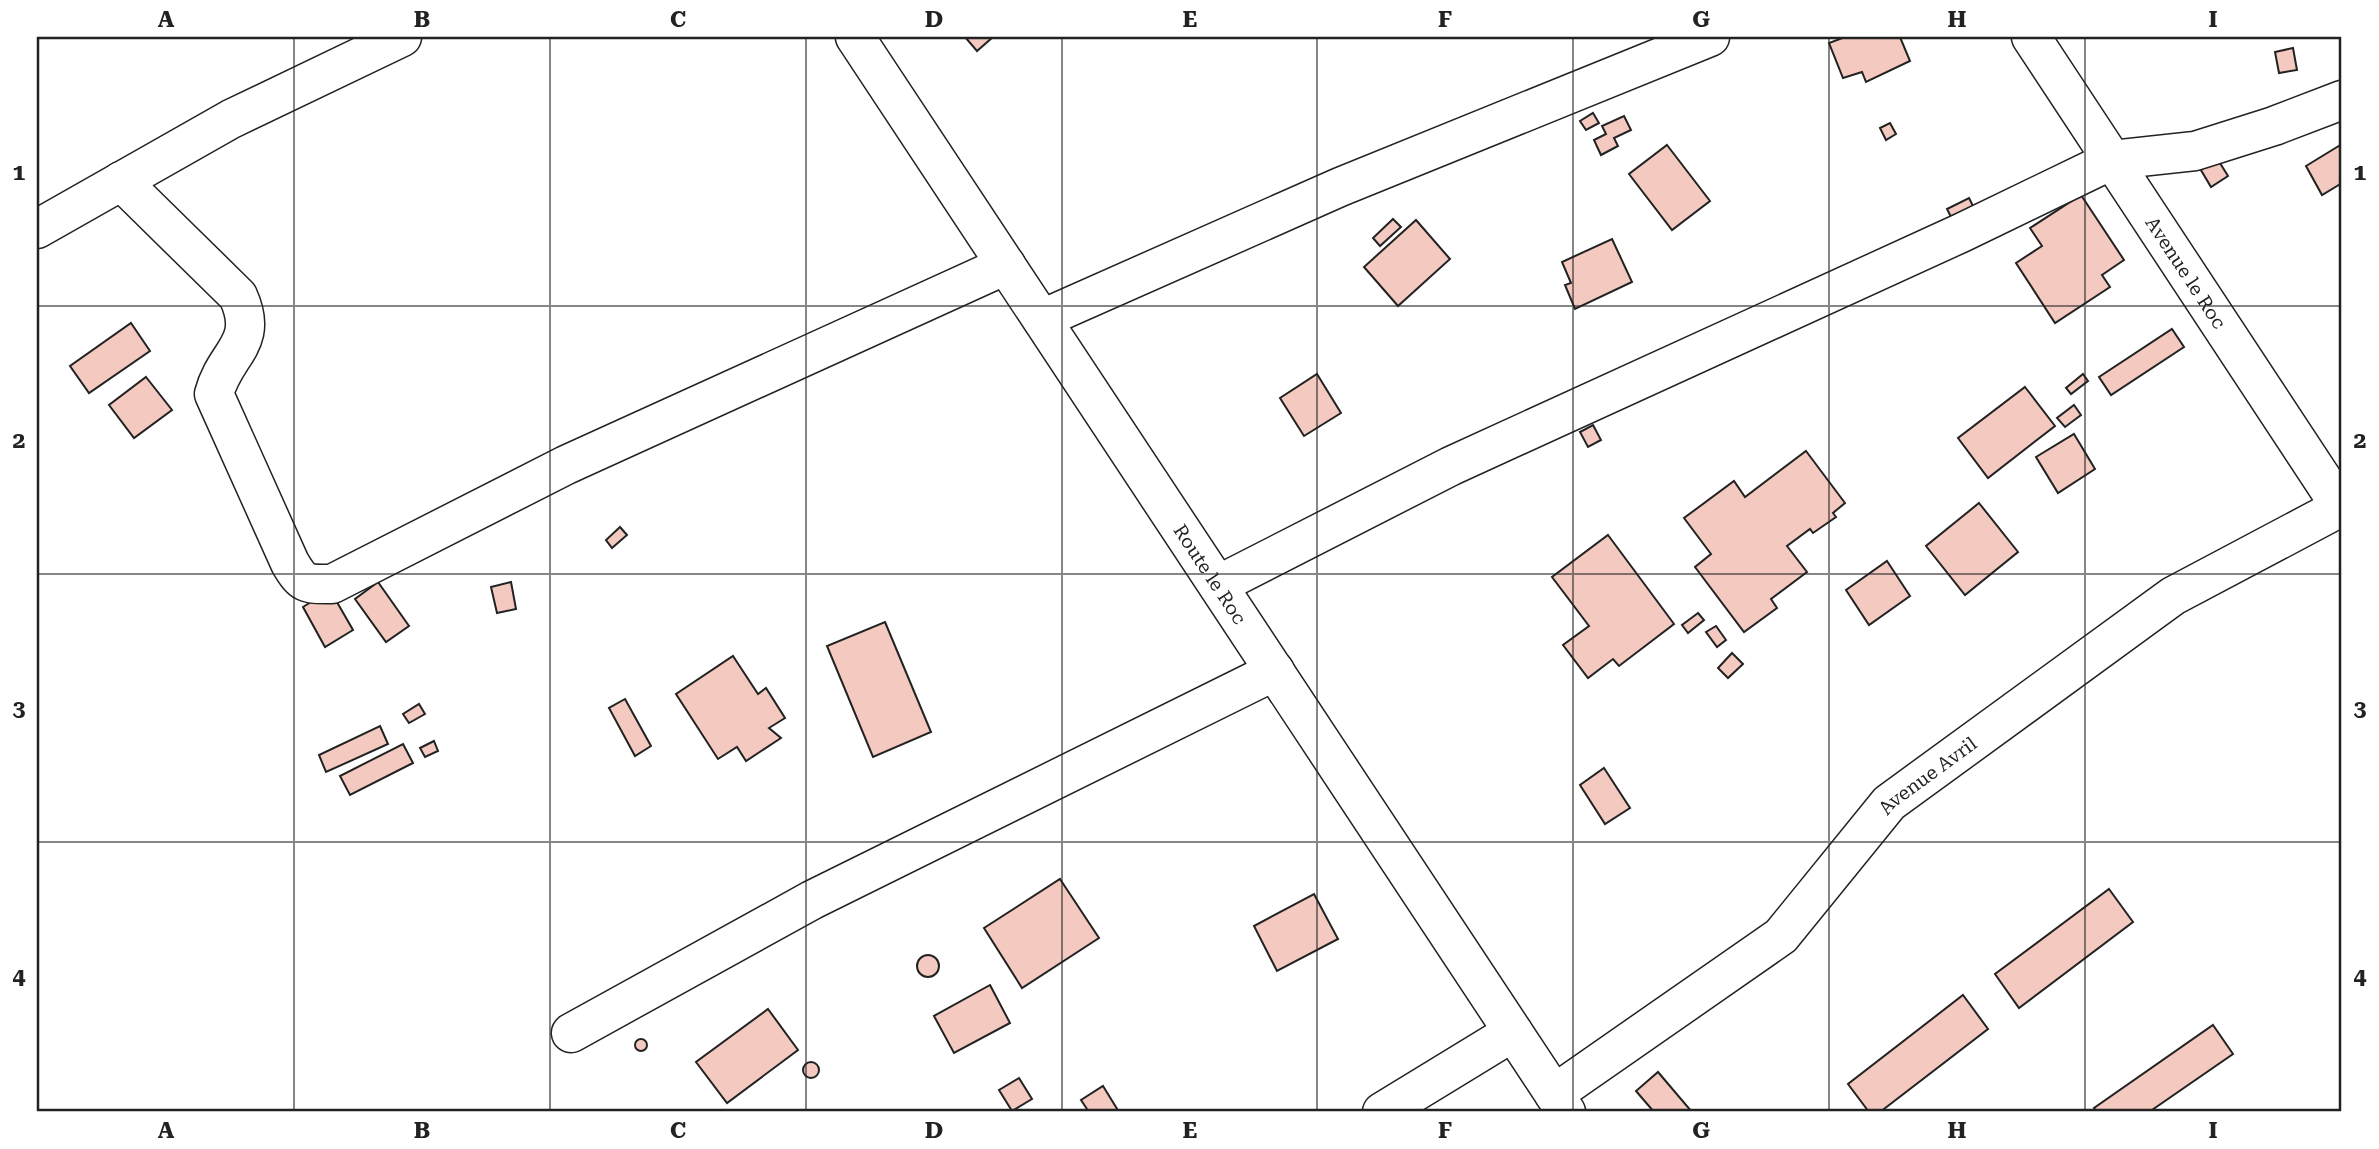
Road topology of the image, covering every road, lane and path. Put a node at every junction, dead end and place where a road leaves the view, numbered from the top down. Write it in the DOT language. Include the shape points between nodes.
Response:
graph roads {
  1 [pos="402,37"];
  2 [pos="855,37"];
  3 [pos="1710,37"];
  4 [pos="2031,37"];
  5 [pos="2342,100"];
  6 [pos="2112,160"];
  7 [pos="121,181"];
  8 [pos="44,214"];
  9 [pos="1006,265"];
  10 [pos="1042,319"];
  11 [pos="2342,508"];
  12 [pos="1218,585"];
  13 [pos="1275,671"];
  14 [pos="1513,1032"];
  15 [pos="571,1033"];
  16 [pos="1560,1103"];
  17 [pos="1381,1112"];
  1 -- 7 [label="street" via="231,120"];
  2 -- 9 [label="street, Route le Roc"];
  3 -- 10 [label="street" via="1340,187"];
  4 -- 6 [label="street, Avenue le Roc"];
  5 -- 6 [label="street" via="2194,151"];
  6 -- 11 [label="street, Avenue le Roc"];
  6 -- 12 [label="street" via="1451,466"];
  7 -- 8 [label="street"];
  7 -- 9 [label="street" via="238,296 247,315 245,333 219,374 214,394 290,563 300,580 311,584 331,584 566,465"];
  9 -- 10 [label="street, Route le Roc"];
  10 -- 12 [label="street, Route le Roc"];
  11 -- 16 [label="street, Avenue Avril" via="2173,596 1889,803 1781,936"];
  12 -- 13 [label="street, Route le Roc"];
  13 -- 14 [label="street, Route le Roc"];
  13 -- 15 [label="street" via="812,900"];
  14 -- 16 [label="street, Route le Roc"];
  14 -- 17 [label="street"];
}
